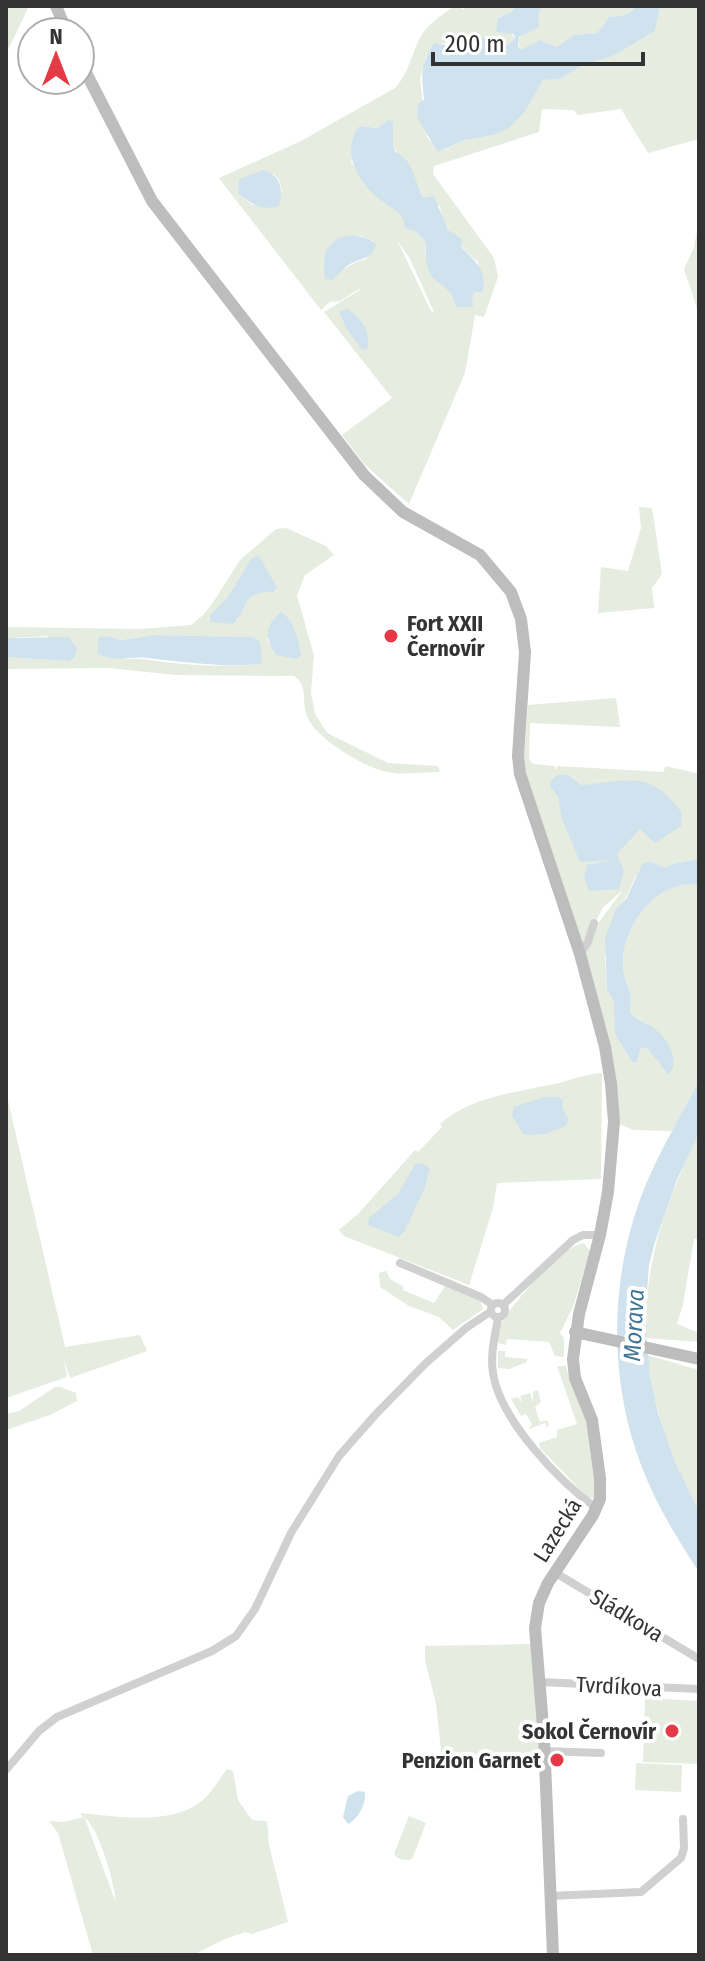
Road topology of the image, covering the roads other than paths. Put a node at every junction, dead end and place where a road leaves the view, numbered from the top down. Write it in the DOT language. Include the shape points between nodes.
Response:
graph roads {
  1 [pos="96,92"];
  2 [pos="594,923"];
  3 [pos="580,954"];
  4 [pos="600,1235"];
  5 [pos="400,1263"];
  6 [pos="496,1310"];
  7 [pos="575,1332"];
  8 [pos="699,1359"];
  9 [pos="596,1508"];
  10 [pos="554,1572"];
  11 [pos="699,1659"];
  12 [pos="539,1682"];
  13 [pos="699,1689"];
  14 [pos="544,1751"];
  15 [pos="601,1753"];
  16 [pos="6,1770"];
  17 [pos="683,1819"];
  18 [pos="550,1896"];
  19 [pos="553,1955"];
  1 -- 3 [label="main road, Lazecká" via="152,201 364,475 403,512 480,555 511,592 525,652 520,774"];
  2 -- 3 [label="street"];
  3 -- 4 [label="main road, Lazecká" via="611,1084 612,1192"];
  4 -- 6 [label="street" via="573,1240"];
  4 -- 7 [label="main road, Lazecká"];
  5 -- 6 [label="street" via="471,1292"];
  6 -- 9 [label="street" via="494,1381 505,1405 529,1440"];
  6 -- 16 [label="street" via="426,1363 339,1456 236,1636 61,1715 37,1733"];
  7 -- 8 [label="main road"];
  7 -- 9 [label="main road, Lazecká" via="573,1370 590,1411 600,1478"];
  9 -- 10 [label="main road, Lazecká"];
  10 -- 11 [label="street, Sládkova"];
  10 -- 12 [label="main road, Lazecká" via="537,1614"];
  12 -- 13 [label="street, Tvrdíkova"];
  12 -- 14 [label="main road, Lazecká"];
  14 -- 15 [label="street"];
  14 -- 18 [label="main road, Lazecká"];
  17 -- 18 [label="street" via="683,1855 641,1892"];
  18 -- 19 [label="main road, Lazecká"];
}
